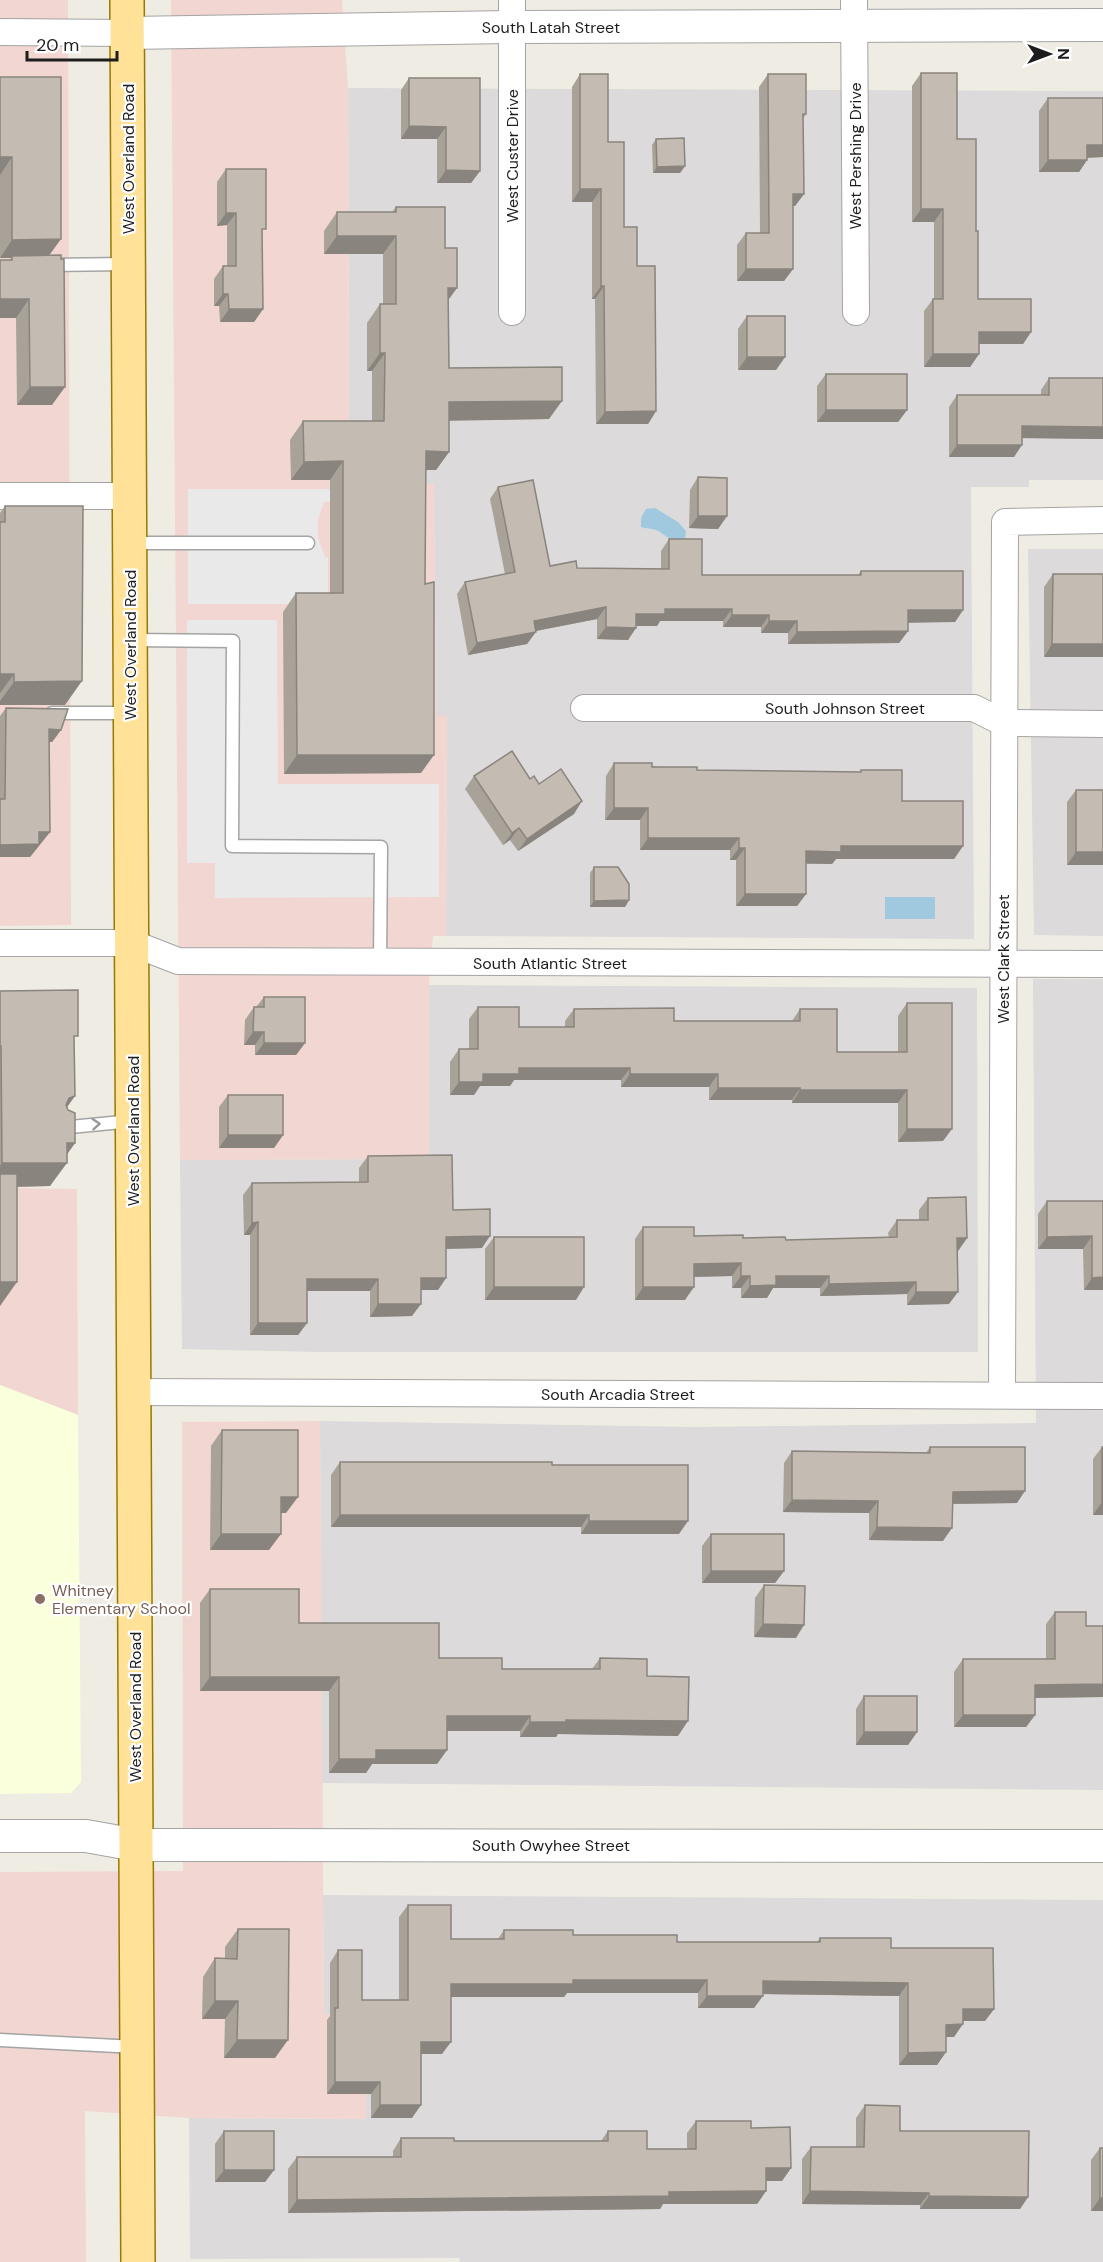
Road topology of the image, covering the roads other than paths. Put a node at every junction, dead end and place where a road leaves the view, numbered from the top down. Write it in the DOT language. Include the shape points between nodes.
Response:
graph roads {
  1 [pos="127,0"];
  2 [pos="513,13"];
  3 [pos="854,13"];
  4 [pos="1103,25"];
  5 [pos="0,32"];
  6 [pos="128,33"];
  7 [pos="128,264"];
  8 [pos="33,266"];
  9 [pos="512,312"];
  10 [pos="856,312"];
  11 [pos="0,496"];
  12 [pos="130,496"];
  13 [pos="1103,520"];
  14 [pos="130,543"];
  15 [pos="308,543"];
  16 [pos="130,640"];
  17 [pos="584,708"];
  18 [pos="34,713"];
  19 [pos="131,713"];
  20 [pos="1004,723"];
  21 [pos="1103,724"];
  22 [pos="0,943"];
  23 [pos="132,943"];
  24 [pos="380,962"];
  25 [pos="1003,964"];
  26 [pos="1103,964"];
  27 [pos="133,1121"];
  28 [pos="58,1128"];
  29 [pos="134,1392"];
  30 [pos="1002,1395"];
  31 [pos="1103,1396"];
  32 [pos="0,1836"];
  33 [pos="136,1845"];
  34 [pos="1103,1846"];
  35 [pos="0,2040"];
  36 [pos="137,2047"];
  37 [pos="138,2262"];
  1 -- 6 [label="main road, West Overland Road"];
  2 -- 3 [label="street, South Latah Street"];
  2 -- 6 [label="street, South Latah Street"];
  2 -- 9 [label="street, West Custer Drive"];
  3 -- 4 [label="street, South Latah Street"];
  3 -- 10 [label="street, West Pershing Drive"];
  5 -- 6 [label="street, South Latah Street"];
  6 -- 7 [label="main road, West Overland Road"];
  7 -- 8 [label="lane"];
  7 -- 12 [label="main road, West Overland Road"];
  11 -- 12 [label="street"];
  12 -- 14 [label="main road, West Overland Road"];
  13 -- 20 [label="street, West Clark Street" via="1005,522"];
  14 -- 15 [label="lane"];
  14 -- 16 [label="main road, West Overland Road"];
  16 -- 19 [label="main road, West Overland Road"];
  16 -- 24 [label="lane" via="233,641 232,846 381,847"];
  17 -- 20 [label="street, South Johnson Street" via="974,708"];
  18 -- 19 [label="lane"];
  19 -- 23 [label="main road, West Overland Road"];
  20 -- 21 [label="street, South Johnson Street"];
  20 -- 25 [label="street, West Clark Street"];
  22 -- 23 [label="street, South Atlantic Street"];
  23 -- 24 [label="street, South Atlantic Street" via="178,961"];
  23 -- 27 [label="main road, West Overland Road"];
  24 -- 25 [label="street, South Atlantic Street"];
  25 -- 26 [label="street, South Atlantic Street"];
  25 -- 30 [label="street, West Clark Street"];
  28 -- 27 [label="lane, one-way"];
  27 -- 29 [label="main road, West Overland Road"];
  29 -- 30 [label="street, South Arcadia Street"];
  29 -- 33 [label="main road, West Overland Road"];
  30 -- 31 [label="street, South Arcadia Street"];
  32 -- 33 [label="street, South Owyhee Street" via="86,1836"];
  33 -- 34 [label="street, South Owyhee Street"];
  33 -- 36 [label="main road, West Overland Road"];
  35 -- 36 [label="lane"];
  36 -- 37 [label="main road, West Overland Road"];
}
